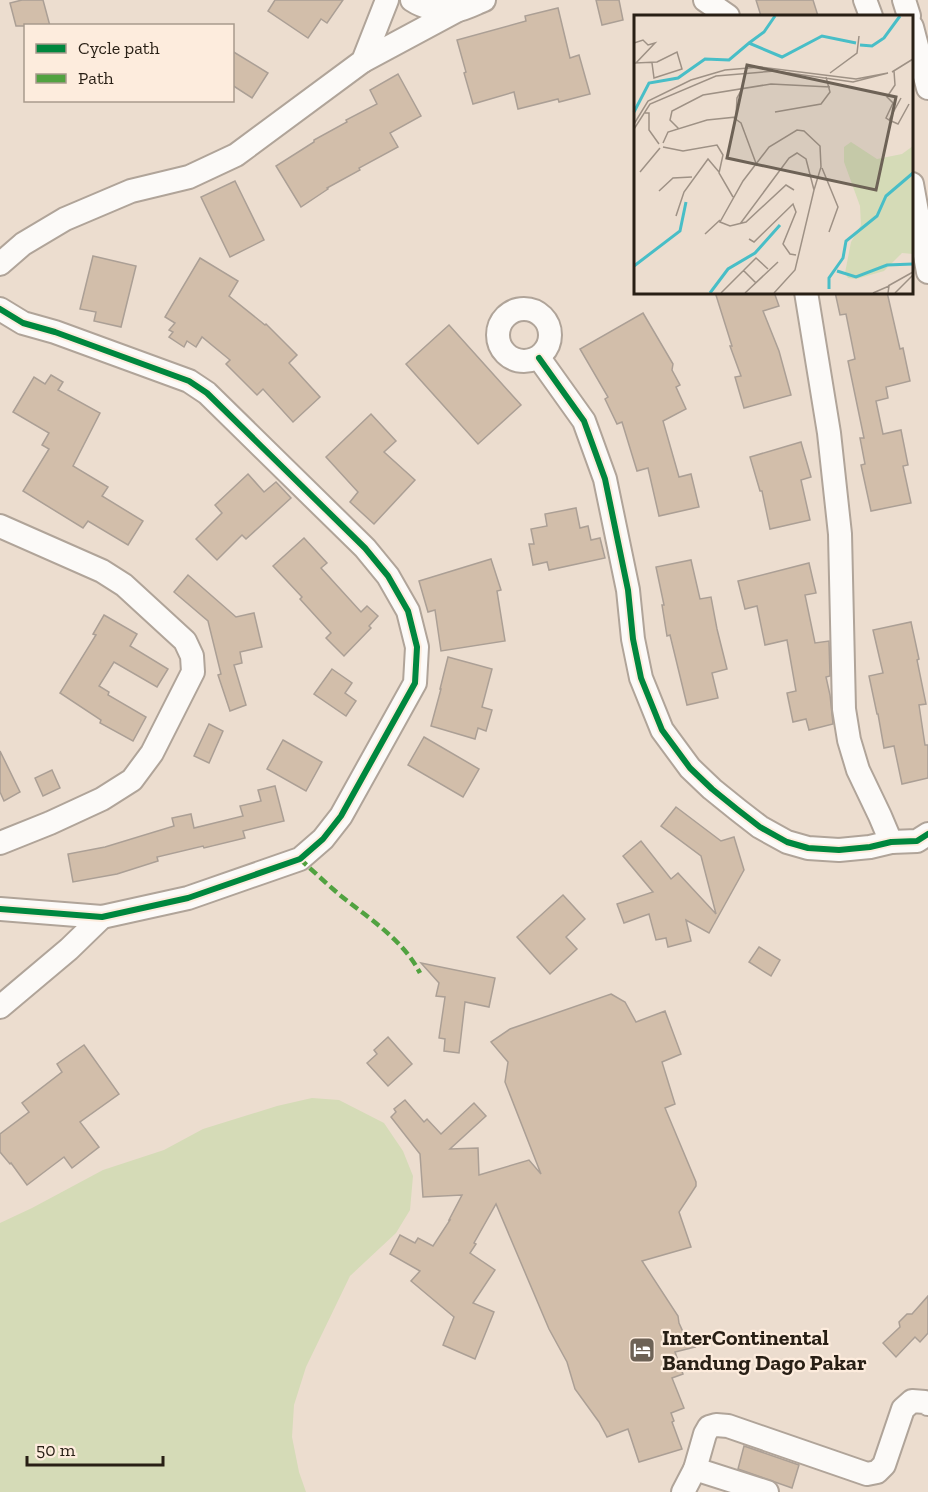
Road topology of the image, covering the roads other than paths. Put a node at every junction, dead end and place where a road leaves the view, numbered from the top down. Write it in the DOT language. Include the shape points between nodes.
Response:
graph roads {
  1 [pos="387,0"];
  2 [pos="412,0"];
  3 [pos="484,0"];
  4 [pos="705,0"];
  5 [pos="722,0"];
  6 [pos="865,0"];
  7 [pos="904,0"];
  8 [pos="458,10"];
  9 [pos="727,15"];
  10 [pos="728,15"];
  11 [pos="871,15"];
  12 [pos="909,15"];
  13 [pos="913,31"];
  14 [pos="363,61"];
  15 [pos="928,88"];
  16 [pos="913,190"];
  17 [pos="0,264"];
  18 [pos="928,272"];
  19 [pos="806,294"];
  20 [pos="0,309"];
  21 [pos="539,358"];
  22 [pos="0,526"];
  23 [pos="924,841"];
  24 [pos="891,842"];
  25 [pos="0,843"];
  26 [pos="0,909"];
  27 [pos="102,917"];
  28 [pos="0,1008"];
  29 [pos="928,1404"];
  30 [pos="694,1469"];
  31 [pos="683,1492"];
  32 [pos="767,1492"];
  1 -- 14 [label="street"];
  2 -- 8 [label="street" via="433,9"];
  3 -- 8 [label="street"];
  4 -- 9 [label="street"];
  5 -- 10 [label="street"];
  6 -- 11 [label="street"];
  7 -- 12 [label="street"];
  8 -- 14 [label="street"];
  13 -- 15 [label="street"];
  14 -- 17 [label="street" via="236,155 189,177 131,191 65,219 23,244"];
  16 -- 18 [label="street"];
  19 -- 24 [label="street" via="829,433 840,534 844,709 858,770"];
  20 -- 27 [label="street" via="23,323 189,381 207,393 388,576 408,611 417,647 415,683 341,816 300,859 188,898"];
  21 -- 24 [label="street" via="584,421 605,479 641,678 662,730 690,768 712,789 760,827 787,842 839,850"];
  22 -- 25 [label="street" via="102,571 124,585 185,640 193,672 152,753 132,780 102,799"];
  23 -- 24 [label="street"];
  26 -- 27 [label="street"];
  27 -- 28 [label="street"];
  29 -- 30 [label="street" via="912,1401 903,1409 884,1465 877,1472 867,1474 716,1425 705,1434"];
  30 -- 31 [label="street"];
  30 -- 32 [label="street"];
}
